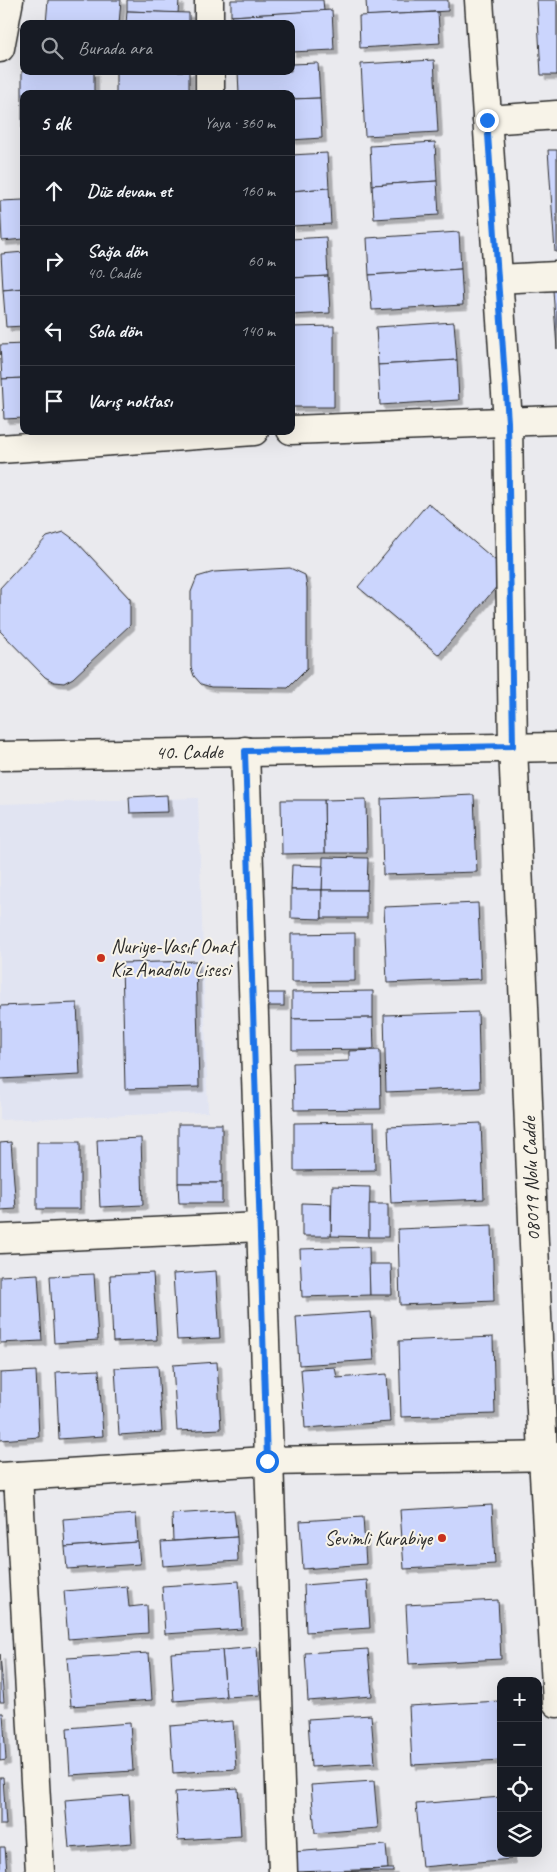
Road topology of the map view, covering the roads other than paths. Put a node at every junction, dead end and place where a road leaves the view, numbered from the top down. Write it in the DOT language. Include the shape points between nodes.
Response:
graph roads {
  1 [pos="9,0"];
  2 [pos="209,0"];
  3 [pos="479,0"];
  4 [pos="209,20"];
  5 [pos="0,48"];
  6 [pos="210,75"];
  7 [pos="210,90"];
  8 [pos="557,115"];
  9 [pos="487,120"];
  10 [pos="557,276"];
  11 [pos="498,279"];
  12 [pos="557,420"];
  13 [pos="508,422"];
  14 [pos="295,430"];
  15 [pos="176,435"];
  16 [pos="0,449"];
  17 [pos="513,746"];
  18 [pos="557,747"];
  19 [pos="245,751"];
  20 [pos="0,756"];
  21 [pos="260,1227"];
  22 [pos="0,1239"];
  23 [pos="550,1456"];
  24 [pos="267,1461"];
  25 [pos="9,1476"];
  26 [pos="557,1703"];
  27 [pos="40,1872"];
  28 [pos="283,1872"];
  1 -- 5 [label="street"];
  2 -- 4 [label="street"];
  3 -- 9 [label="street, 08019 Nolu Cadde"];
  6 -- 7 [label="street"];
  8 -- 9 [label="street"];
  9 -- 11 [label="street, 08019 Nolu Cadde"];
  10 -- 11 [label="street"];
  11 -- 13 [label="street, 08019 Nolu Cadde"];
  12 -- 13 [label="street"];
  13 -- 14 [label="street"];
  13 -- 17 [label="street, 08019 Nolu Cadde"];
  15 -- 16 [label="street"];
  17 -- 18 [label="street, 40. Cadde"];
  17 -- 19 [label="street, 40. Cadde"];
  17 -- 23 [label="street, 08019 Nolu Cadde"];
  19 -- 20 [label="street, 40. Cadde"];
  19 -- 21 [label="street"];
  21 -- 22 [label="street"];
  21 -- 24 [label="street"];
  23 -- 24 [label="street"];
  23 -- 26 [label="street, 08019 Nolu Cadde"];
  24 -- 25 [label="street"];
  24 -- 28 [label="street"];
  25 -- 27 [label="street"];
}
